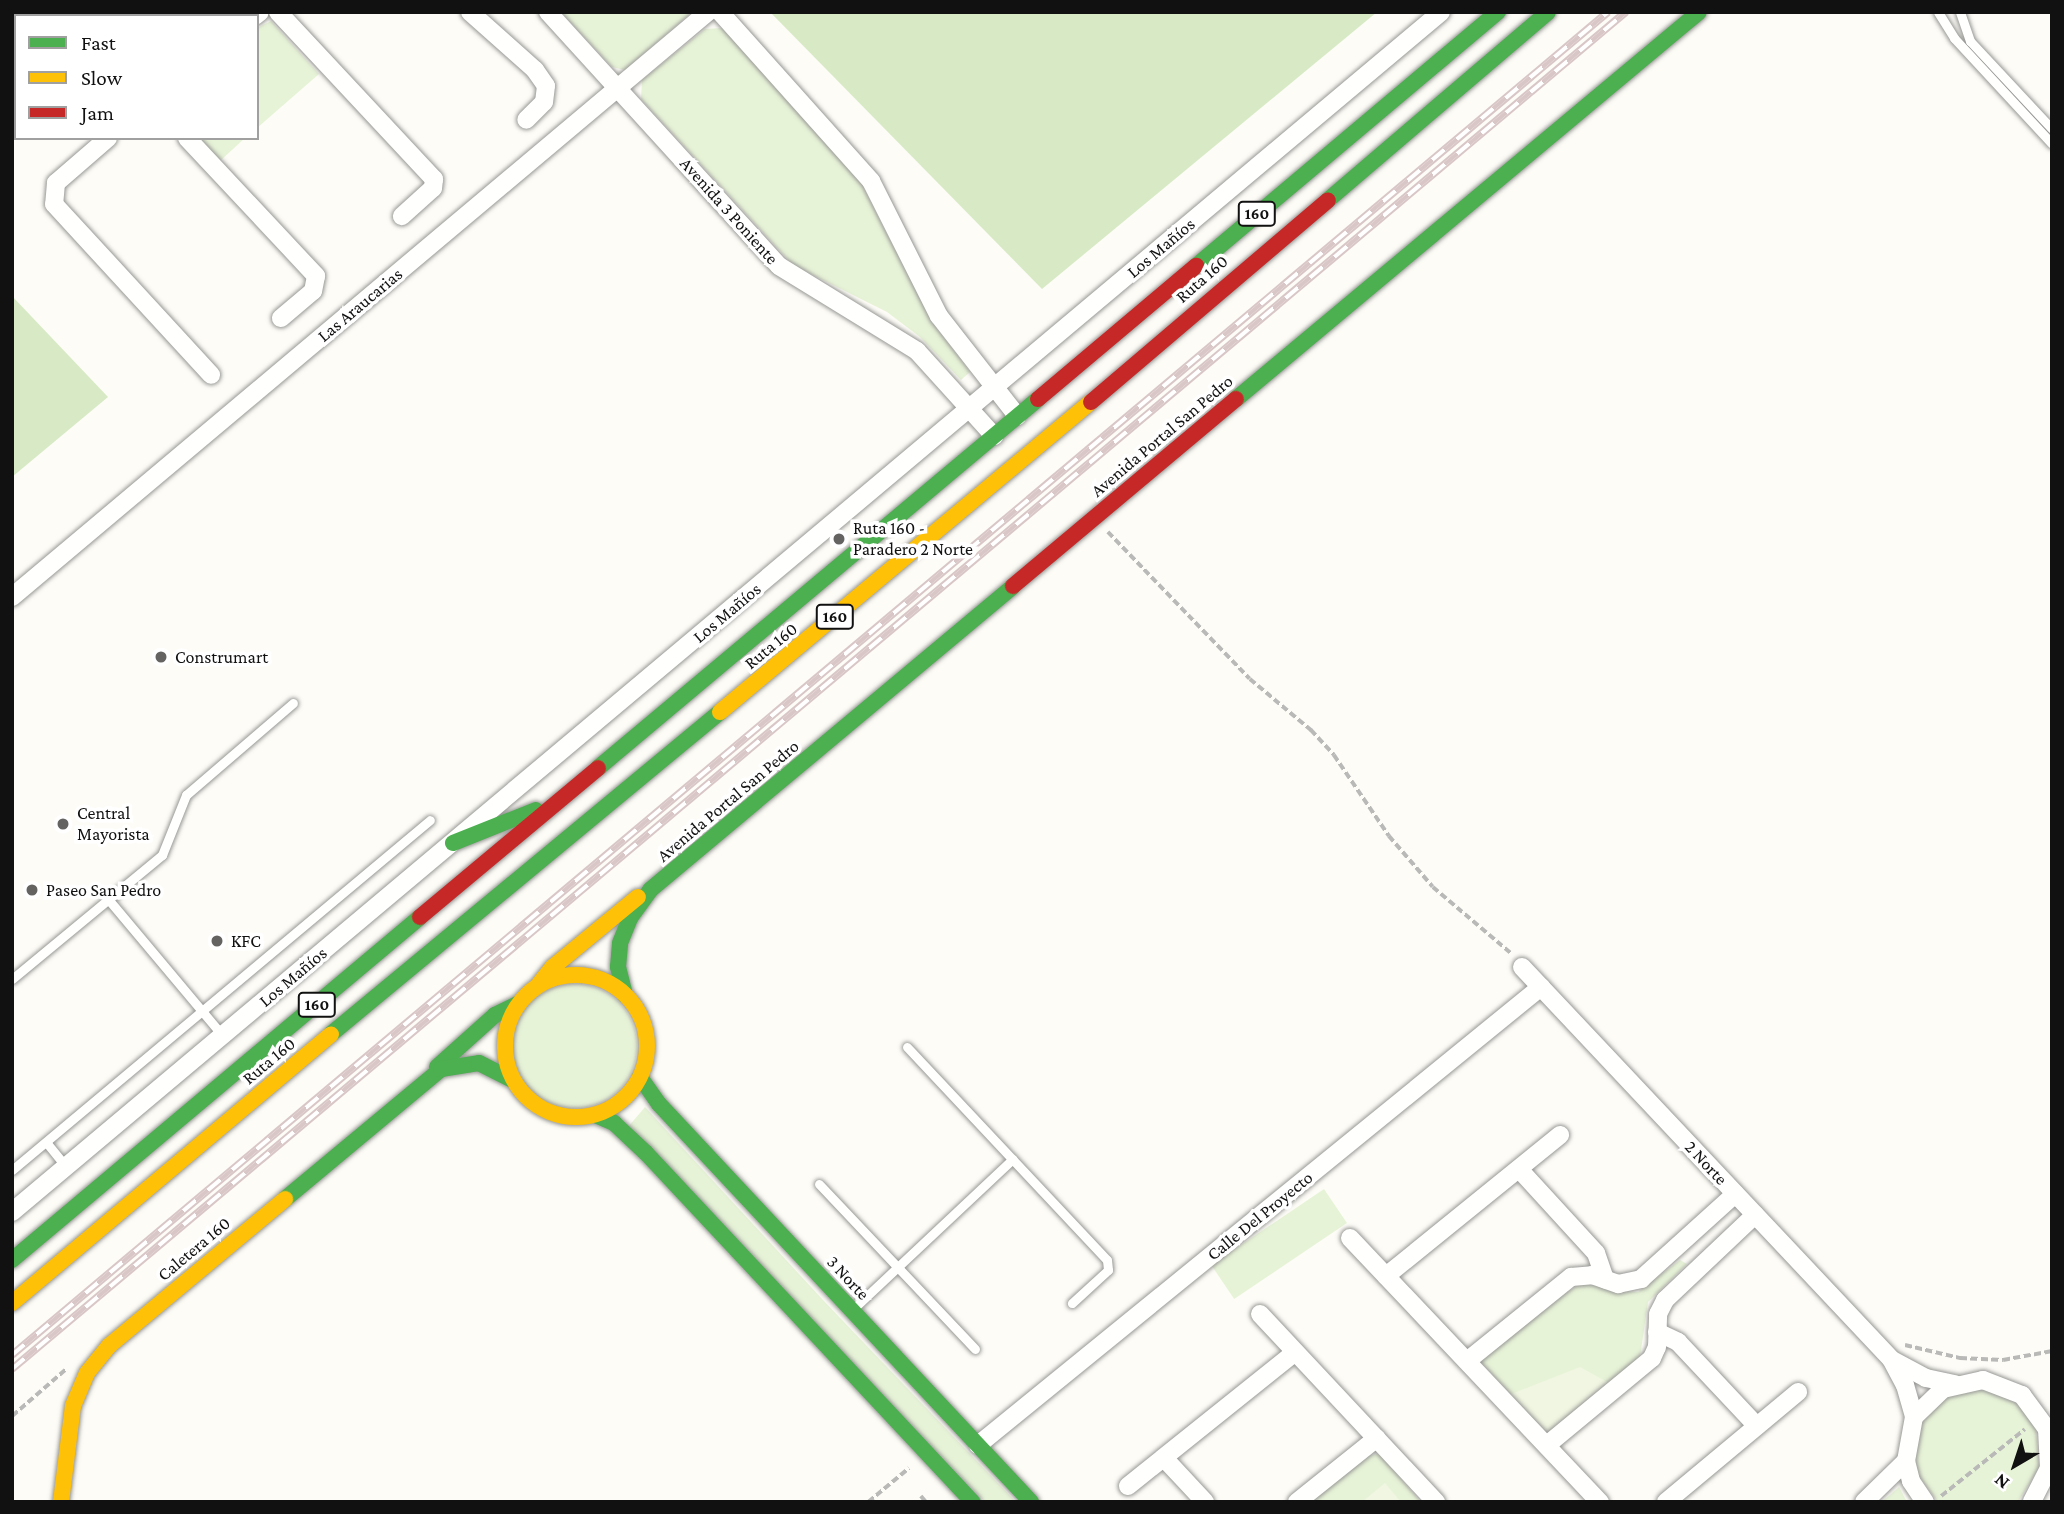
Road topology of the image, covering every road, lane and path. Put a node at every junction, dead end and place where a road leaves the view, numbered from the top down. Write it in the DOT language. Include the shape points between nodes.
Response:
graph roads {
  1 [pos="278,12"];
  2 [pos="470,12"];
  3 [pos="548,12"];
  4 [pos="708,12"];
  5 [pos="720,12"];
  6 [pos="1441,12"];
  7 [pos="1498,12"];
  8 [pos="1548,12"];
  9 [pos="1699,12"];
  10 [pos="1938,12"];
  11 [pos="1960,12"];
  12 [pos="619,87"];
  13 [pos="526,120"];
  14 [pos="2052,129"];
  15 [pos="106,140"];
  16 [pos="189,140"];
  17 [pos="2052,144"];
  18 [pos="402,215"];
  19 [pos="281,318"];
  20 [pos="211,375"];
  21 [pos="996,387"];
  22 [pos="970,408"];
  23 [pos="1017,416"];
  24 [pos="994,436"];
  25 [pos="1030,454"];
  26 [pos="1095,518"];
  27 [pos="12,597"];
  28 [pos="293,703"];
  29 [pos="560,801"];
  30 [pos="430,820"];
  31 [pos="453,843"];
  32 [pos="650,890"];
  33 [pos="108,899"];
  34 [pos="1506,946"];
  35 [pos="1522,967"];
  36 [pos="12,979"];
  37 [pos="537,986"];
  38 [pos="1541,987"];
  39 [pos="625,995"];
  40 [pos="518,1004"];
  41 [pos="201,1010"];
  42 [pos="223,1036"];
  43 [pos="907,1046"];
  44 [pos="432,1075"];
  45 [pos="640,1077"];
  46 [pos="513,1080"];
  47 [pos="595,1115"];
  48 [pos="1560,1135"];
  49 [pos="46,1142"];
  50 [pos="1013,1159"];
  51 [pos="66,1167"];
  52 [pos="1519,1169"];
  53 [pos="12,1170"];
  54 [pos="819,1184"];
  55 [pos="1735,1194"];
  56 [pos="12,1212"];
  57 [pos="1755,1215"];
  58 [pos="1350,1238"];
  59 [pos="12,1260"];
  60 [pos="899,1265"];
  61 [pos="1386,1276"];
  62 [pos="1605,1279"];
  63 [pos="12,1303"];
  64 [pos="1072,1303"];
  65 [pos="852,1310"];
  66 [pos="1260,1314"];
  67 [pos="1657,1332"];
  68 [pos="1869,1336"];
  69 [pos="975,1349"];
  70 [pos="2052,1351"];
  71 [pos="1296,1352"];
  72 [pos="1891,1359"];
  73 [pos="1467,1361"];
  74 [pos="1955,1384"];
  75 [pos="1798,1392"];
  76 [pos="1914,1417"];
  77 [pos="2046,1418"];
  78 [pos="1757,1426"];
  79 [pos="1377,1438"];
  80 [pos="978,1445"];
  81 [pos="1546,1446"];
  82 [pos="2051,1454"];
  83 [pos="1164,1458"];
  84 [pos="1906,1461"];
  85 [pos="909,1468"];
  86 [pos="1128,1486"];
  87 [pos="921,1496"];
  88 [pos="61,1502"];
  89 [pos="868,1502"];
  90 [pos="926,1502"];
  91 [pos="973,1502"];
  92 [pos="1031,1502"];
  93 [pos="1205,1502"];
  94 [pos="1297,1502"];
  95 [pos="1436,1502"];
  96 [pos="1600,1502"];
  97 [pos="1666,1502"];
  98 [pos="1864,1502"];
  99 [pos="1925,1502"];
  100 [pos="1935,1502"];
  101 [pos="2032,1502"];
  1 -- 18 [label="street" via="434,179 433,188"];
  2 -- 13 [label="street" via="535,70 545,86 544,102"];
  3 -- 12 [label="street, Avenida 3 Poniente"];
  4 -- 12 [label="street, Las Araucarias"];
  5 -- 21 [label="street" via="871,181 939,316"];
  6 -- 21 [label="street, Los Mañíos"];
  7 -- 23 [label="main road, Ruta 160 / 160"];
  8 -- 25 [label="main road, Ruta 160 / 160"];
  9 -- 26 [label="main road, Avenida Portal San Pedro"];
  10 -- 17 [label="lane" via="1954,38"];
  11 -- 14 [label="lane" via="1970,41"];
  12 -- 22 [label="street, Avenida 3 Poniente" via="779,266 816,292 899,337 934,366"];
  12 -- 27 [label="street, Las Araucarias"];
  15 -- 20 [label="street" via="56,183 54,204"];
  16 -- 19 [label="street" via="316,276 313,291"];
  21 -- 22 [label="street, Los Mañíos"];
  21 -- 23 [label="street"];
  22 -- 24 [label="street, Avenida 3 Poniente"];
  22 -- 31 [label="street, Los Mañíos"];
  23 -- 24 [label="main road, Ruta 160 / 160"];
  23 -- 25 [label="main road"];
  24 -- 25 [label="main road"];
  24 -- 29 [label="main road, Ruta 160 / 160"];
  25 -- 63 [label="main road, Ruta 160 / 160"];
  26 -- 32 [label="main road, Avenida Portal San Pedro"];
  26 -- 34 [label="path" via="1250,679 1326,747 1389,836 1433,887"];
  28 -- 33 [label="lane" via="186,795 168,847"];
  29 -- 31 [label="main road"];
  29 -- 59 [label="main road, Ruta 160 / 160"];
  30 -- 41 [label="lane" via="221,998"];
  31 -- 42 [label="street, Los Mañíos"];
  32 -- 37 [label="main road, Avenida Portal San Pedro" via="622,907"];
  32 -- 39 [label="main road, Avenida Portal San Pedro" via="630,918 620,943 618,967"];
  33 -- 36 [label="lane"];
  33 -- 41 [label="lane"];
  35 -- 38 [label="street, 2 Norte"];
  37 -- 39 [label="main road" via="583,975"];
  37 -- 40 [label="main road"];
  38 -- 55 [label="street, 2 Norte"];
  38 -- 80 [label="street, Calle Del Proyecto"];
  39 -- 45 [label="main road" via="646,1034"];
  40 -- 44 [label="main road, Caletera 160" via="495,1015"];
  40 -- 46 [label="main road" via="505,1042"];
  41 -- 42 [label="lane"];
  41 -- 49 [label="lane"];
  42 -- 51 [label="street, Los Mañíos"];
  43 -- 50 [label="lane"];
  44 -- 46 [label="main road, Caletera 160" via="450,1064 471,1062"];
  44 -- 88 [label="main road, Caletera 160" via="95,1361 71,1414"];
  45 -- 47 [label="main road" via="622,1101"];
  45 -- 65 [label="main road, 3 Norte" via="659,1104"];
  46 -- 47 [label="main road" via="522,1093 548,1112"];
  47 -- 91 [label="main road" via="614,1123 646,1153"];
  48 -- 52 [label="street"];
  49 -- 51 [label="lane"];
  49 -- 53 [label="lane"];
  50 -- 60 [label="lane"];
  50 -- 64 [label="lane" via="1109,1263 1108,1270"];
  51 -- 56 [label="street, Los Mañíos"];
  52 -- 61 [label="street"];
  52 -- 62 [label="street" via="1596,1253"];
  54 -- 60 [label="lane"];
  55 -- 57 [label="street, 2 Norte"];
  55 -- 62 [label="street" via="1648,1275 1626,1283"];
  57 -- 67 [label="street" via="1665,1300"];
  57 -- 68 [label="street, 2 Norte"];
  58 -- 61 [label="street"];
  60 -- 65 [label="lane"];
  60 -- 69 [label="lane"];
  61 -- 73 [label="street"];
  62 -- 73 [label="street" via="1586,1274 1570,1277"];
  65 -- 80 [label="main road, 3 Norte"];
  66 -- 71 [label="street"];
  67 -- 78 [label="street" via="1678,1342"];
  67 -- 81 [label="street" via="1652,1358"];
  68 -- 70 [label="path" via="1960,1358 2003,1360"];
  68 -- 72 [label="street, 2 Norte"];
  71 -- 79 [label="street"];
  71 -- 83 [label="street"];
  72 -- 74 [label="street, 2 Norte" via="1926,1378"];
  72 -- 76 [label="street, 2 Norte"];
  73 -- 81 [label="street"];
  74 -- 76 [label="street" via="1932,1396"];
  74 -- 77 [label="street" via="1983,1380 2006,1386"];
  75 -- 78 [label="street"];
  76 -- 84 [label="street"];
  77 -- 82 [label="street"];
  77 -- 100 [label="path"];
  78 -- 97 [label="street"];
  79 -- 94 [label="street"];
  79 -- 95 [label="street"];
  80 -- 92 [label="main road, 3 Norte"];
  81 -- 96 [label="street"];
  82 -- 101 [label="street" via="2045,1481"];
  83 -- 86 [label="street"];
  83 -- 93 [label="street"];
  84 -- 98 [label="street"];
  84 -- 99 [label="street"];
  85 -- 89 [label="path"];
  87 -- 90 [label="path"];
}
